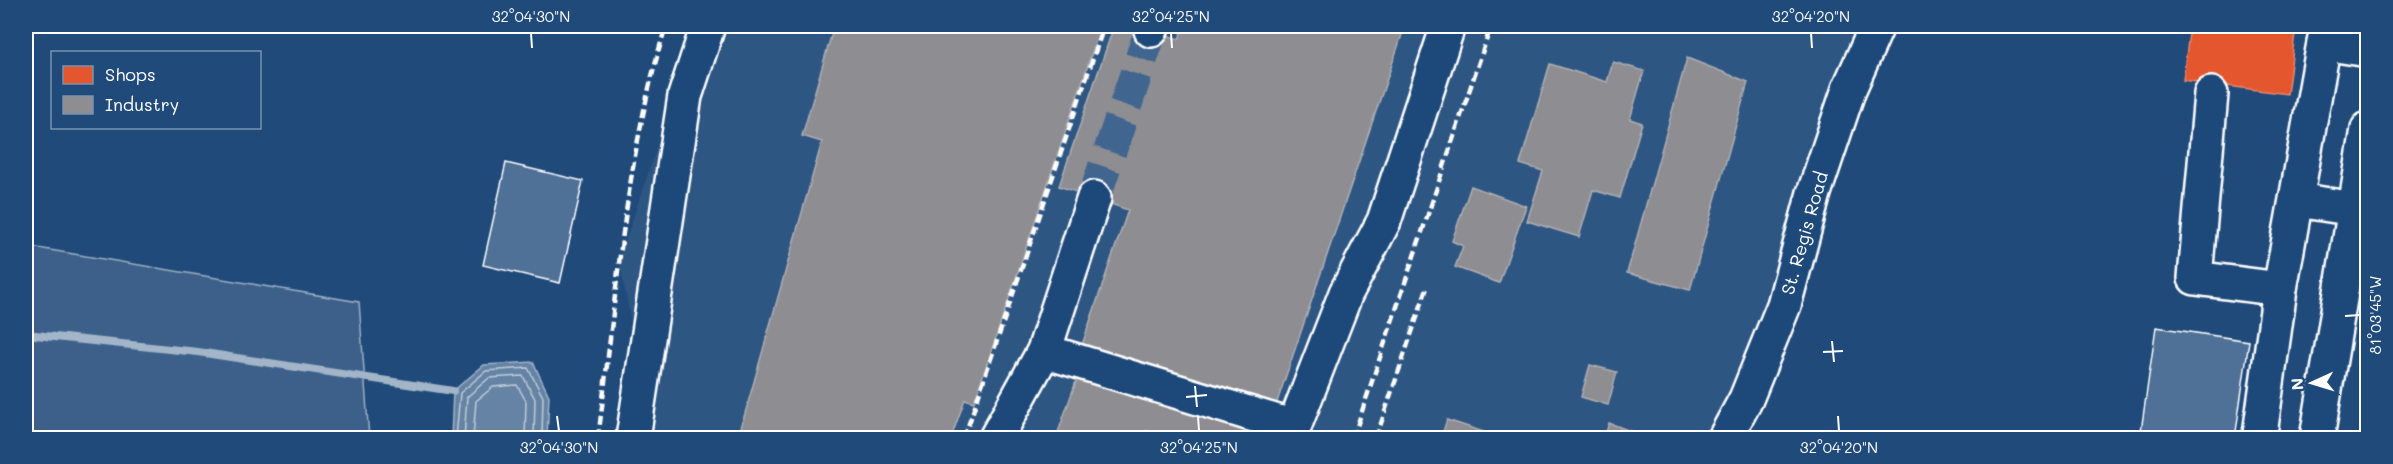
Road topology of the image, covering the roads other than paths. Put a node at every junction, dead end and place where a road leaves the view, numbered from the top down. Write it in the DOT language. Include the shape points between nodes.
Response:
graph roads {
  1 [pos="708,26"];
  2 [pos="1448,26"];
  3 [pos="1877,26"];
  4 [pos="2325,34"];
  5 [pos="2367,50"];
  6 [pos="2211,94"];
  7 [pos="2367,129"];
  8 [pos="1094,198"];
  9 [pos="2297,200"];
  10 [pos="2355,210"];
  11 [pos="2280,289"];
  12 [pos="1044,351"];
  13 [pos="1292,433"];
  14 [pos="2260,434"];
  15 [pos="633,438"];
  16 [pos="996,438"];
  17 [pos="1725,438"];
  18 [pos="2317,438"];
  1 -- 15 [label="main road" via="685,96"];
  2 -- 13 [label="main road" via="1384,221 1346,293"];
  3 -- 17 [label="main road, St. Regis Road" via="1849,89 1817,183 1784,305 1746,399"];
  4 -- 5 [label="main road"];
  4 -- 9 [label="main road"];
  6 -- 11 [label="main road" via="2195,278"];
  7 -- 10 [label="main road"];
  8 -- 12 [label="main road"];
  9 -- 10 [label="main road"];
  9 -- 11 [label="main road"];
  10 -- 18 [label="main road"];
  11 -- 14 [label="main road"];
  12 -- 13 [label="main road"];
  12 -- 16 [label="main road"];
}
